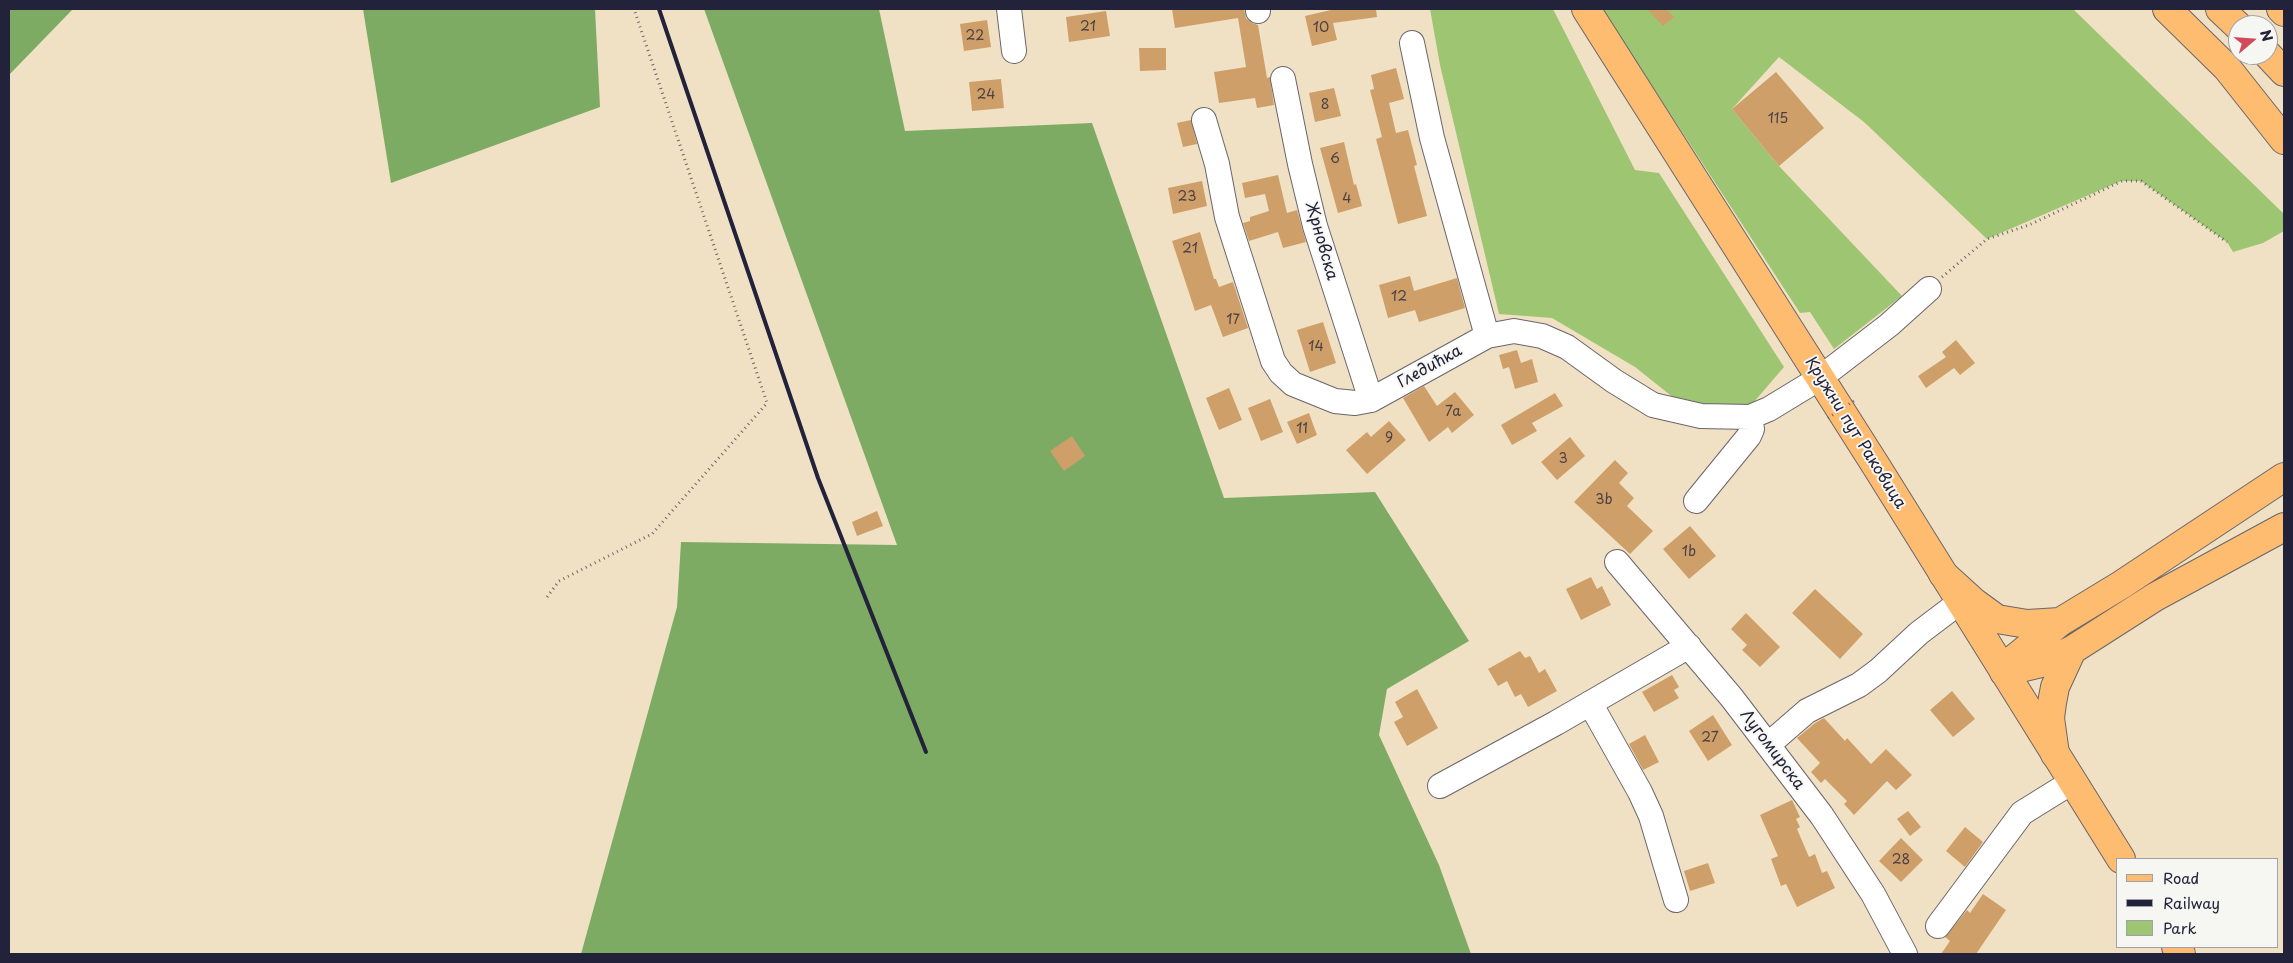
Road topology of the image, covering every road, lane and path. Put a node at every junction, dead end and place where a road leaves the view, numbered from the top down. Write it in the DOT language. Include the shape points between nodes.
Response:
graph roads {
  1 [pos="634,9"];
  2 [pos="1009,9"];
  3 [pos="1586,9"];
  4 [pos="2167,9"];
  5 [pos="2281,9"];
  6 [pos="2284,12"];
  7 [pos="1412,43"];
  8 [pos="1014,51"];
  9 [pos="1283,78"];
  10 [pos="1204,120"];
  11 [pos="2284,140"];
  12 [pos="2227,242"];
  13 [pos="1929,289"];
  14 [pos="1487,336"];
  15 [pos="1820,378"];
  16 [pos="1857,399"];
  17 [pos="1371,400"];
  18 [pos="1750,417"];
  19 [pos="1828,418"];
  20 [pos="2284,477"];
  21 [pos="1696,501"];
  22 [pos="2284,526"];
  23 [pos="2273,538"];
  24 [pos="1617,562"];
  25 [pos="1942,574"];
  26 [pos="547,597"];
  27 [pos="1960,602"];
  28 [pos="2060,622"];
  29 [pos="1689,646"];
  30 [pos="2072,650"];
  31 [pos="2004,672"];
  32 [pos="1590,703"];
  33 [pos="1769,744"];
  34 [pos="2055,754"];
  35 [pos="2072,782"];
  36 [pos="1440,786"];
  37 [pos="2120,858"];
  38 [pos="1676,900"];
  39 [pos="1938,926"];
  40 [pos="1905,954"];
  1 -- 26 [label="path" via="768,402 652,534 559,580"];
  2 -- 8 [label="street"];
  3 -- 15 [label="main road, Кружни пут Раковица"];
  4 -- 11 [label="main road" via="2227,68"];
  5 -- 6 [label="main road"];
  7 -- 14 [label="street" via="1432,138"];
  9 -- 17 [label="street, Жрновска" via="1315,226"];
  10 -- 17 [label="street, Гледићка" via="1227,217 1276,367 1293,384 1335,401 1355,403"];
  12 -- 13 [label="path" via="2141,180 2122,181 2029,225 1987,239"];
  13 -- 15 [label="street, Гледићка" via="1889,325"];
  14 -- 17 [label="street, Гледићка"];
  14 -- 18 [label="street, Гледићка" via="1514,330 1542,336 1567,347 1648,402 1667,409 1702,416"];
  15 -- 18 [label="street, Гледићка"];
  15 -- 25 [label="main road, Кружни пут Раковица"];
  16 -- 19 [label="path, bridge"];
  18 -- 21 [label="street" via="1752,429 1749,436"];
  20 -- 28 [label="main road"];
  22 -- 23 [label="main road"];
  23 -- 30 [label="main road" via="2155,597"];
  24 -- 29 [label="street, Лугомирска"];
  25 -- 27 [label="main road, Кружни пут Раковица"];
  25 -- 28 [label="main road" via="1997,620 2027,624"];
  27 -- 31 [label="main road, Кружни пут Раковица"];
  27 -- 33 [label="street" via="1860,685 1807,712"];
  28 -- 31 [label="main road" via="2014,659"];
  29 -- 32 [label="street"];
  29 -- 33 [label="street, Лугомирска"];
  30 -- 31 [label="main road" via="2046,662"];
  30 -- 34 [label="main road" via="2055,687 2052,703 2050,718"];
  31 -- 34 [label="main road, Кружни пут Раковица"];
  32 -- 36 [label="street"];
  32 -- 38 [label="street" via="1651,816"];
  33 -- 40 [label="street, Лугомирска" via="1850,858"];
  34 -- 35 [label="main road, Кружни пут Раковица"];
  35 -- 37 [label="main road, Кружни пут Раковица"];
  35 -- 39 [label="street" via="2022,813"];
}
